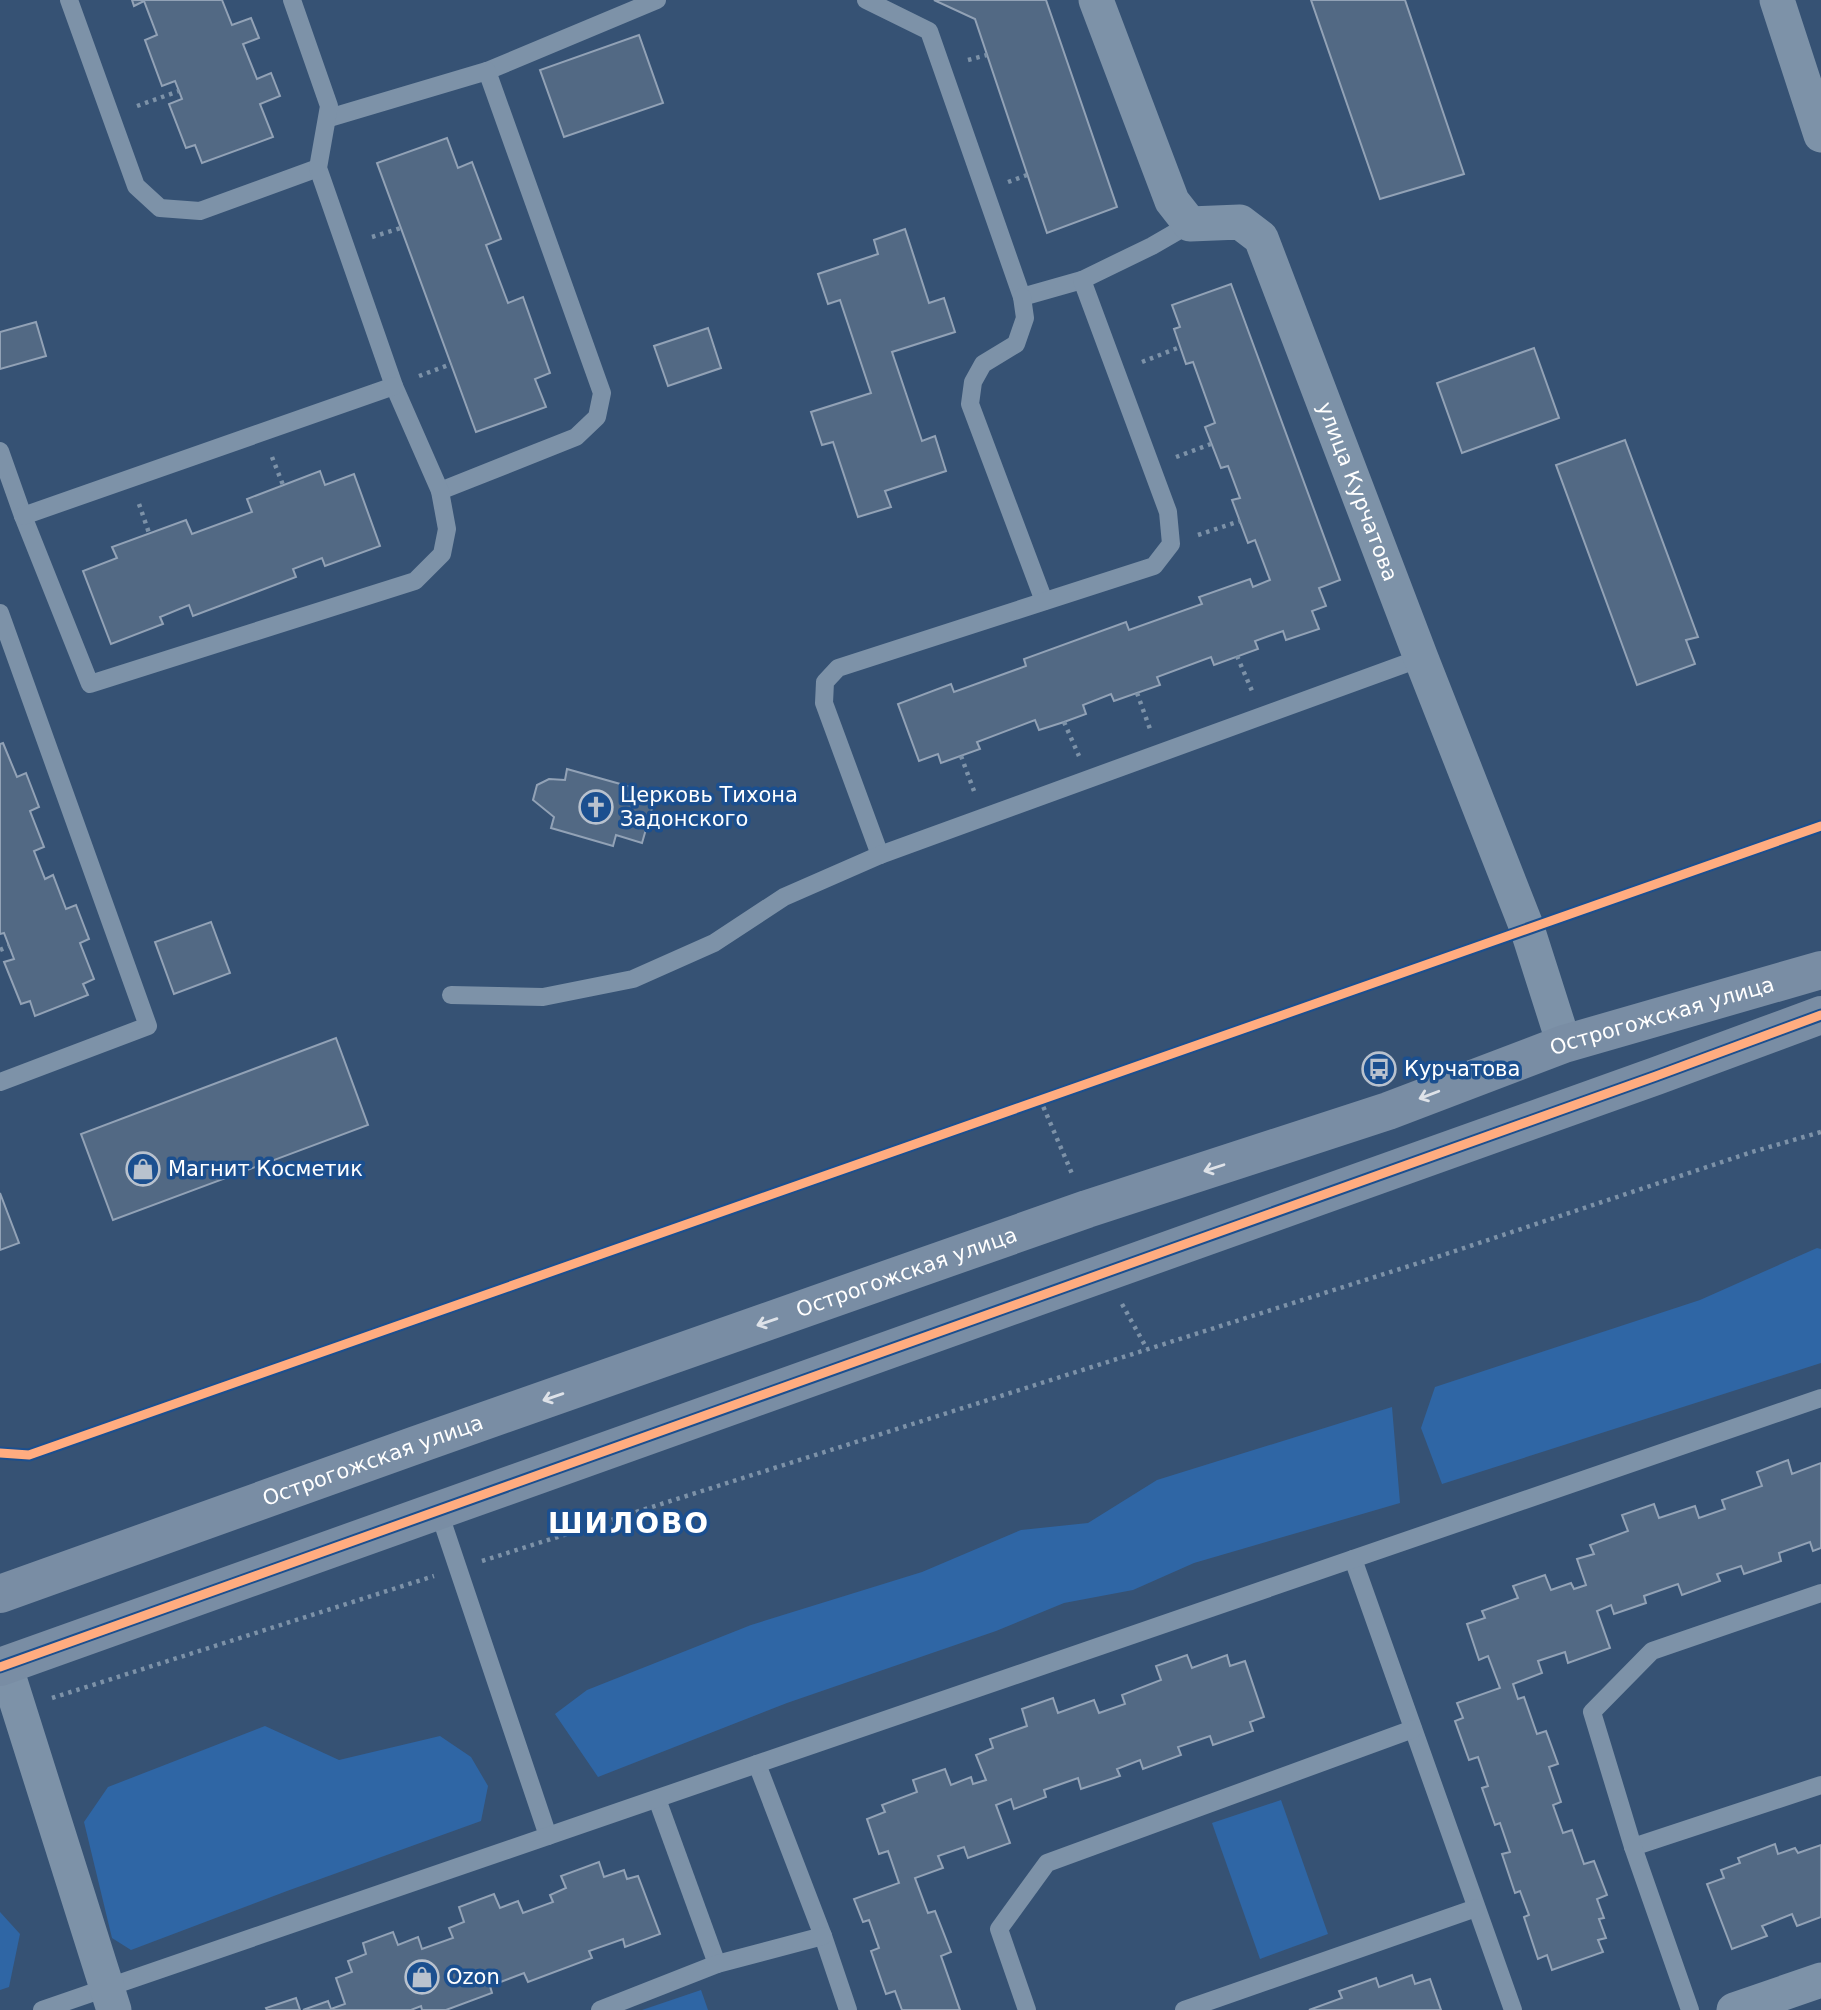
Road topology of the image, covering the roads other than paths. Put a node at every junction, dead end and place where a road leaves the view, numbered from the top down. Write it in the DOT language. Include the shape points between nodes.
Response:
graph roads {
  1 [pos="69,0"];
  2 [pos="292,0"];
  3 [pos="657,0"];
  4 [pos="866,0"];
  5 [pos="1097,0"];
  6 [pos="1777,0"];
  7 [pos="487,71"];
  8 [pos="328,118"];
  9 [pos="1821,135"];
  10 [pos="318,168"];
  11 [pos="1190,224"];
  12 [pos="1082,279"];
  13 [pos="1022,297"];
  14 [pos="394,386"];
  15 [pos="0,451"];
  16 [pos="440,491"];
  17 [pos="23,516"];
  18 [pos="1044,601"];
  19 [pos="0,613"];
  20 [pos="1421,658"];
  21 [pos="880,855"];
  22 [pos="1821,970"];
  23 [pos="451,995"];
  24 [pos="1821,1015"];
  25 [pos="1564,1044"];
  26 [pos="0,1082"];
  27 [pos="1821,1398"];
  28 [pos="439,1512"];
  29 [pos="1353,1559"];
  30 [pos="1821,1593"];
  31 [pos="0,1594"];
  32 [pos="3,1666"];
  33 [pos="1413,1729"];
  34 [pos="757,1764"];
  35 [pos="1821,1785"];
  36 [pos="657,1798"];
  37 [pos="548,1836"];
  38 [pos="1633,1847"];
  39 [pos="1476,1908"];
  40 [pos="823,1936"];
  41 [pos="717,1964"];
  42 [pos="1821,1980"];
  43 [pos="110,1999"];
  44 [pos="42,2010"];
  45 [pos="600,2010"];
  46 [pos="848,2010"];
  47 [pos="1027,2010"];
  48 [pos="1184,2010"];
  49 [pos="1513,2010"];
  50 [pos="1690,2010"];
  51 [pos="1734,2010"];
  1 -- 10 [label="lane" via="136,186 160,208 200,211"];
  2 -- 8 [label="lane" via="329,106"];
  3 -- 7 [label="lane"];
  4 -- 13 [label="lane" via="929,31"];
  5 -- 11 [label="street" via="1172,201"];
  6 -- 9 [label="street"];
  7 -- 8 [label="lane"];
  7 -- 16 [label="lane" via="602,393 597,417 576,437"];
  8 -- 10 [label="lane"];
  10 -- 14 [label="lane"];
  11 -- 12 [label="lane"];
  11 -- 20 [label="street, улица Курчатова" via="1240,222 1261,237"];
  12 -- 13 [label="lane"];
  12 -- 18 [label="lane" via="1168,512 1171,544 1154,566"];
  13 -- 18 [label="lane" via="1025,318 1016,344 983,364 973,382 970,404"];
  14 -- 16 [label="lane"];
  14 -- 17 [label="lane"];
  15 -- 17 [label="lane"];
  16 -- 17 [label="lane" via="447,529 442,554 415,581 90,684"];
  18 -- 21 [label="lane" via="838,668 825,682 824,704"];
  19 -- 26 [label="lane" via="148,1026"];
  20 -- 21 [label="lane"];
  20 -- 25 [label="street, улица Курчатова" via="1527,928"];
  21 -- 23 [label="lane" via="784,897 714,943 633,979 543,997"];
  22 -- 25 [label="street, Острогожская улица"];
  24 -- 28 [label="street"];
  25 -- 31 [label="street, Острогожская улица, one-way" via="1388,1111 1074,1214"];
  27 -- 29 [label="lane"];
  28 -- 32 [label="street"];
  28 -- 37 [label="lane"];
  29 -- 33 [label="lane"];
  29 -- 34 [label="lane"];
  30 -- 38 [label="lane" via="1652,1651 1592,1712"];
  32 -- 43 [label="street"];
  33 -- 39 [label="lane"];
  33 -- 47 [label="lane" via="1048,1864 999,1929"];
  34 -- 36 [label="lane"];
  34 -- 40 [label="lane"];
  35 -- 38 [label="lane"];
  36 -- 37 [label="lane"];
  36 -- 41 [label="lane"];
  37 -- 43 [label="lane"];
  38 -- 50 [label="lane"];
  39 -- 48 [label="lane"];
  39 -- 49 [label="lane"];
  40 -- 41 [label="lane"];
  40 -- 46 [label="lane"];
  41 -- 45 [label="lane"];
  42 -- 51 [label="street"];
  43 -- 44 [label="lane"];
}
